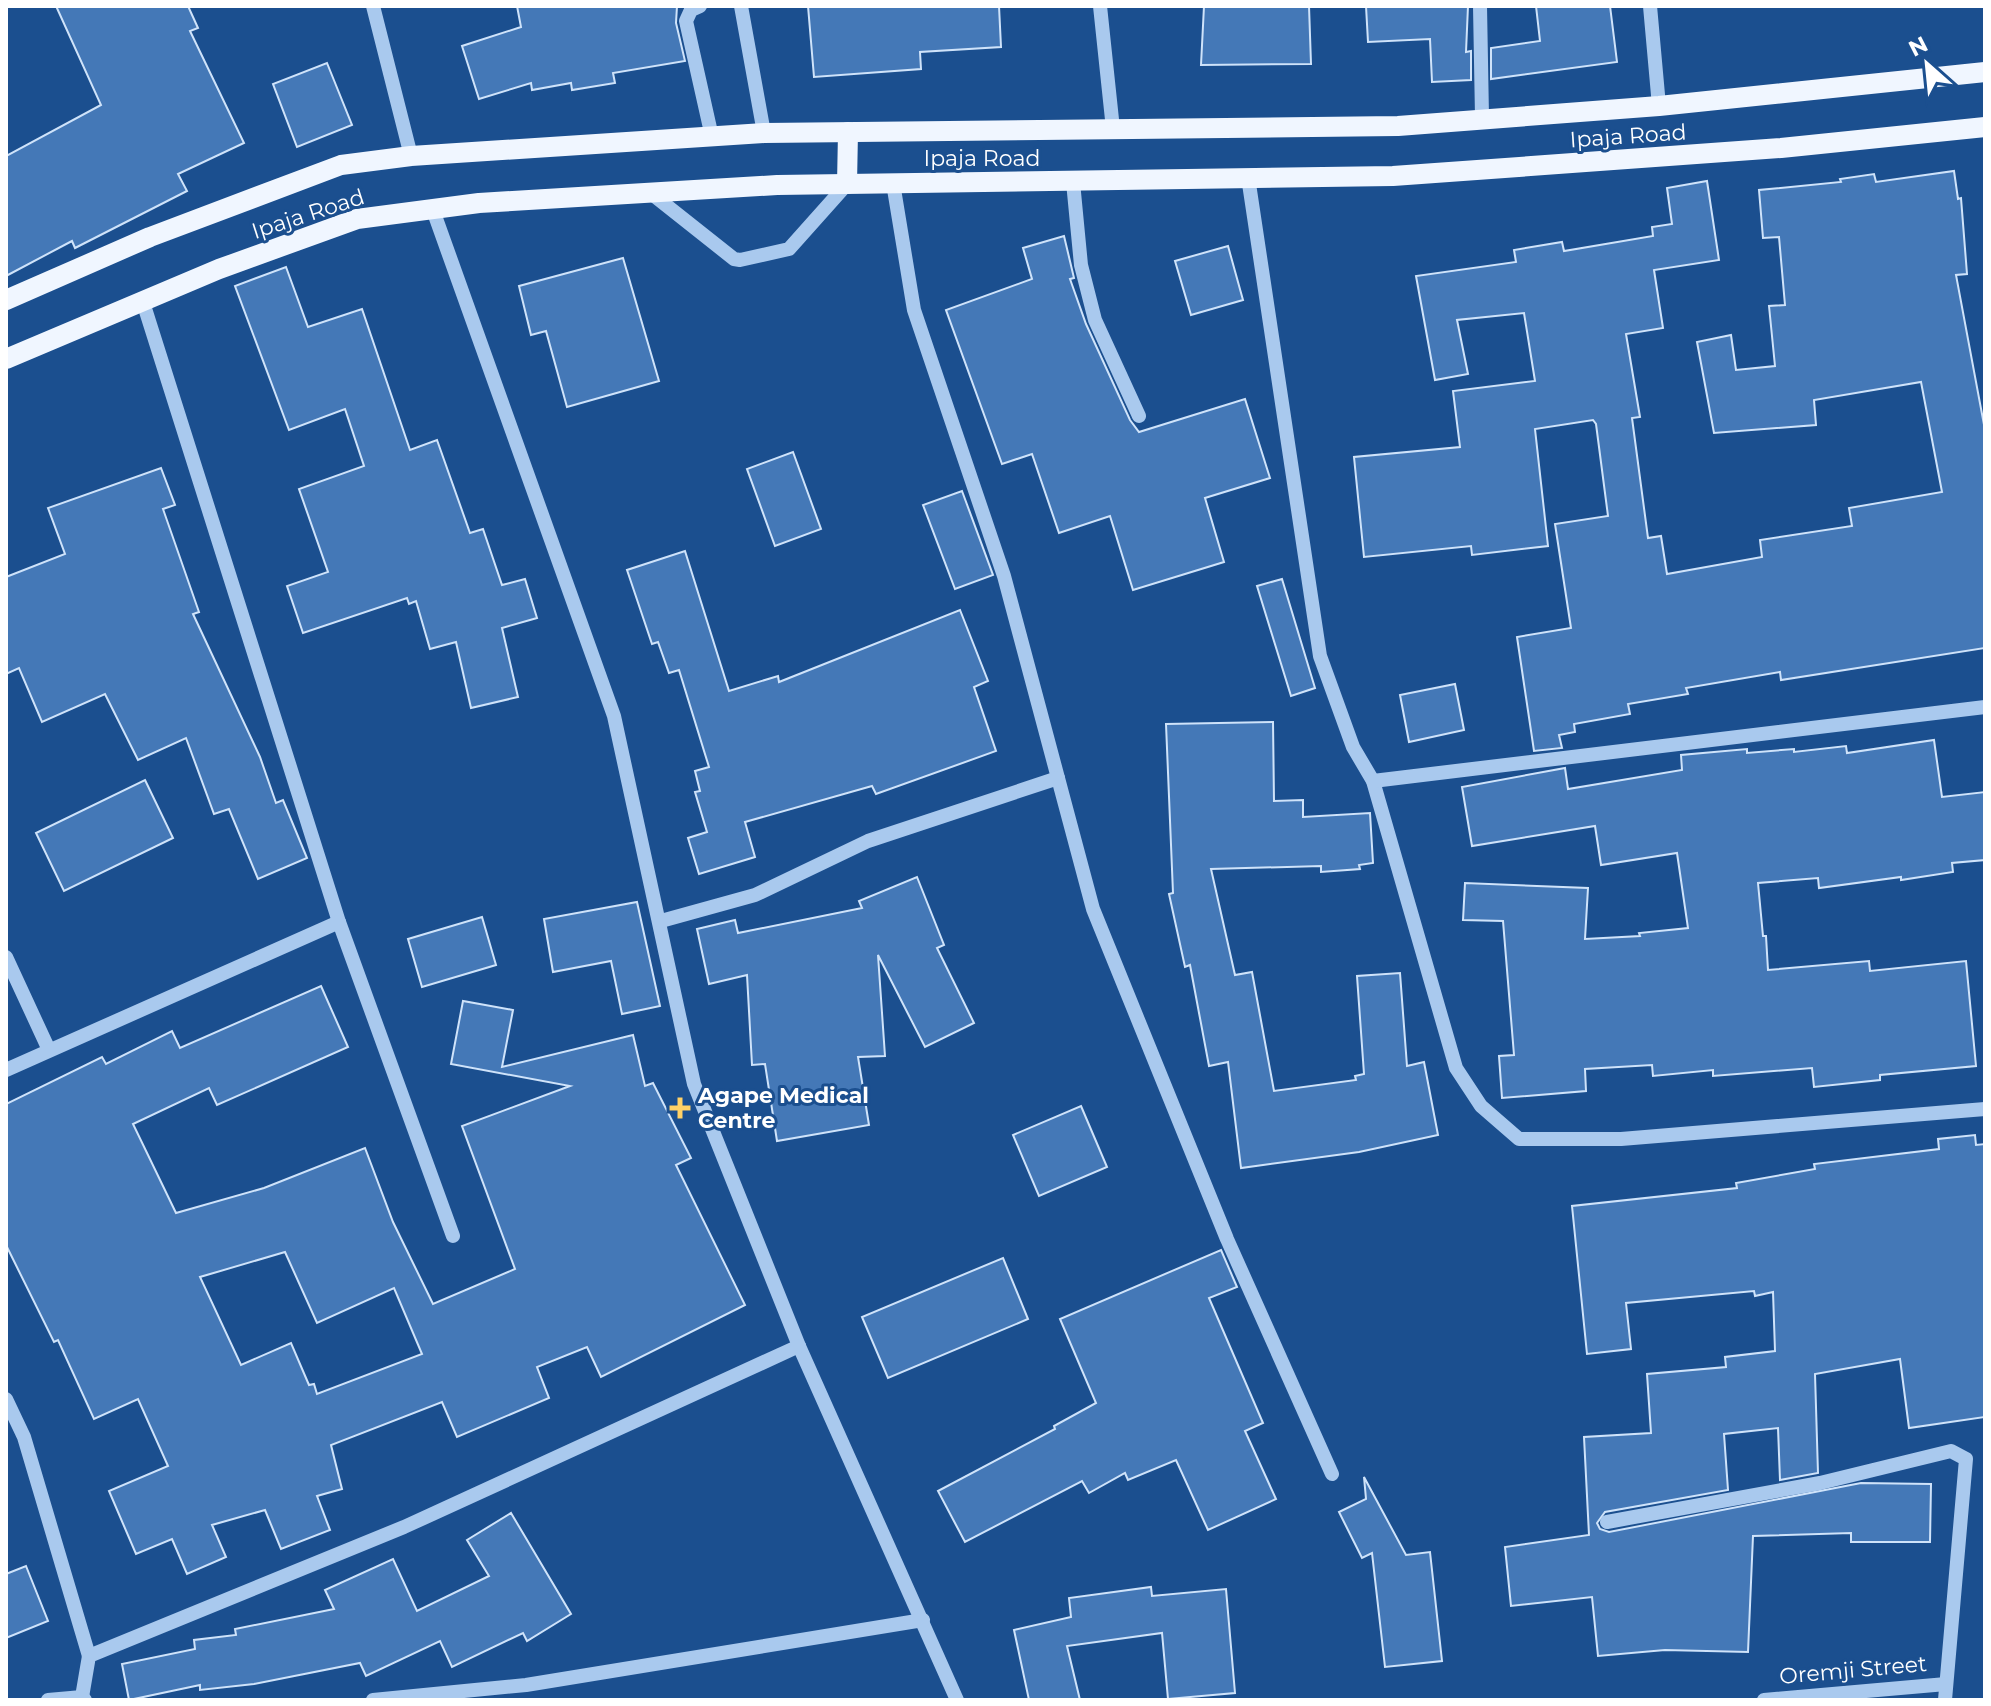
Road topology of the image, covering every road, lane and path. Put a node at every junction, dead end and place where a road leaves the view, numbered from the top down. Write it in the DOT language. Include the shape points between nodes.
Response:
graph roads {
  1 [pos="373,6"];
  2 [pos="700,6"];
  3 [pos="741,6"];
  4 [pos="1100,6"];
  5 [pos="1480,6"];
  6 [pos="1650,6"];
  7 [pos="1985,72"];
  8 [pos="1659,106"];
  9 [pos="1482,117"];
  10 [pos="1985,127"];
  11 [pos="1113,129"];
  12 [pos="848,132"];
  13 [pos="764,133"];
  14 [pos="712,137"];
  15 [pos="411,156"];
  16 [pos="1248,177"];
  17 [pos="1073,182"];
  18 [pos="893,183"];
  19 [pos="847,184"];
  20 [pos="652,194"];
  21 [pos="433,210"];
  22 [pos="6,300"];
  23 [pos="143,302"];
  24 [pos="6,359"];
  25 [pos="1139,416"];
  26 [pos="1985,707"];
  27 [pos="1058,778"];
  28 [pos="1373,781"];
  29 [pos="661,921"];
  30 [pos="339,922"];
  31 [pos="6,957"];
  32 [pos="49,1050"];
  33 [pos="6,1070"];
  34 [pos="1985,1109"];
  35 [pos="453,1236"];
  36 [pos="799,1346"];
  37 [pos="6,1399"];
  38 [pos="1332,1474"];
  39 [pos="1607,1522"];
  40 [pos="923,1620"];
  41 [pos="89,1656"];
  42 [pos="1946,1684"];
  43 [pos="526,1685"];
  44 [pos="83,1698"];
  45 [pos="48,1700"];
  46 [pos="373,1700"];
  47 [pos="530,1700"];
  48 [pos="957,1700"];
  49 [pos="1764,1700"];
  50 [pos="1945,1700"];
  1 -- 15 [label="street"];
  2 -- 14 [label="street" via="686,21"];
  3 -- 13 [label="street"];
  4 -- 11 [label="street"];
  5 -- 9 [label="street"];
  6 -- 8 [label="street"];
  7 -- 8 [label="main road, Ipaja Road"];
  8 -- 9 [label="main road, Ipaja Road"];
  9 -- 11 [label="main road, Ipaja Road" via="1398,126"];
  10 -- 16 [label="main road, Ipaja Road" via="1476,172"];
  11 -- 12 [label="main road, Ipaja Road"];
  12 -- 13 [label="main road, Ipaja Road"];
  12 -- 19 [label="main road"];
  13 -- 14 [label="main road, Ipaja Road"];
  14 -- 15 [label="main road, Ipaja Road"];
  15 -- 22 [label="main road, Ipaja Road" via="341,165 150,237"];
  16 -- 17 [label="main road, Ipaja Road"];
  16 -- 28 [label="street" via="1320,656 1353,747"];
  17 -- 18 [label="main road, Ipaja Road"];
  17 -- 25 [label="street" via="1081,265 1095,320"];
  18 -- 19 [label="main road, Ipaja Road"];
  18 -- 27 [label="street" via="914,310 1004,576"];
  19 -- 20 [label="main road, Ipaja Road"];
  19 -- 20 [label="street" via="789,249 740,260"];
  20 -- 21 [label="main road, Ipaja Road"];
  21 -- 23 [label="main road, Ipaja Road" via="357,219"];
  21 -- 29 [label="street" via="599,667"];
  23 -- 24 [label="main road, Ipaja Road"];
  23 -- 30 [label="street"];
  26 -- 28 [label="street"];
  27 -- 29 [label="street" via="868,841 755,895"];
  27 -- 38 [label="street" via="1093,909 1227,1239"];
  28 -- 34 [label="street" via="1456,1068 1481,1106 1519,1139 1621,1139"];
  29 -- 36 [label="street" via="694,1084"];
  30 -- 32 [label="street"];
  30 -- 35 [label="street"];
  31 -- 32 [label="street"];
  32 -- 33 [label="street"];
  36 -- 40 [label="street"];
  36 -- 41 [label="street" via="404,1527"];
  37 -- 41 [label="street" via="24,1437"];
  39 -- 42 [label="street" via="1820,1483 1951,1451 1966,1459"];
  40 -- 43 [label="street"];
  40 -- 48 [label="street"];
  41 -- 44 [label="street"];
  42 -- 49 [label="street, Oremji Street"];
  42 -- 50 [label="street"];
  43 -- 46 [label="street"];
  43 -- 47 [label="street"];
  44 -- 45 [label="street"];
}
